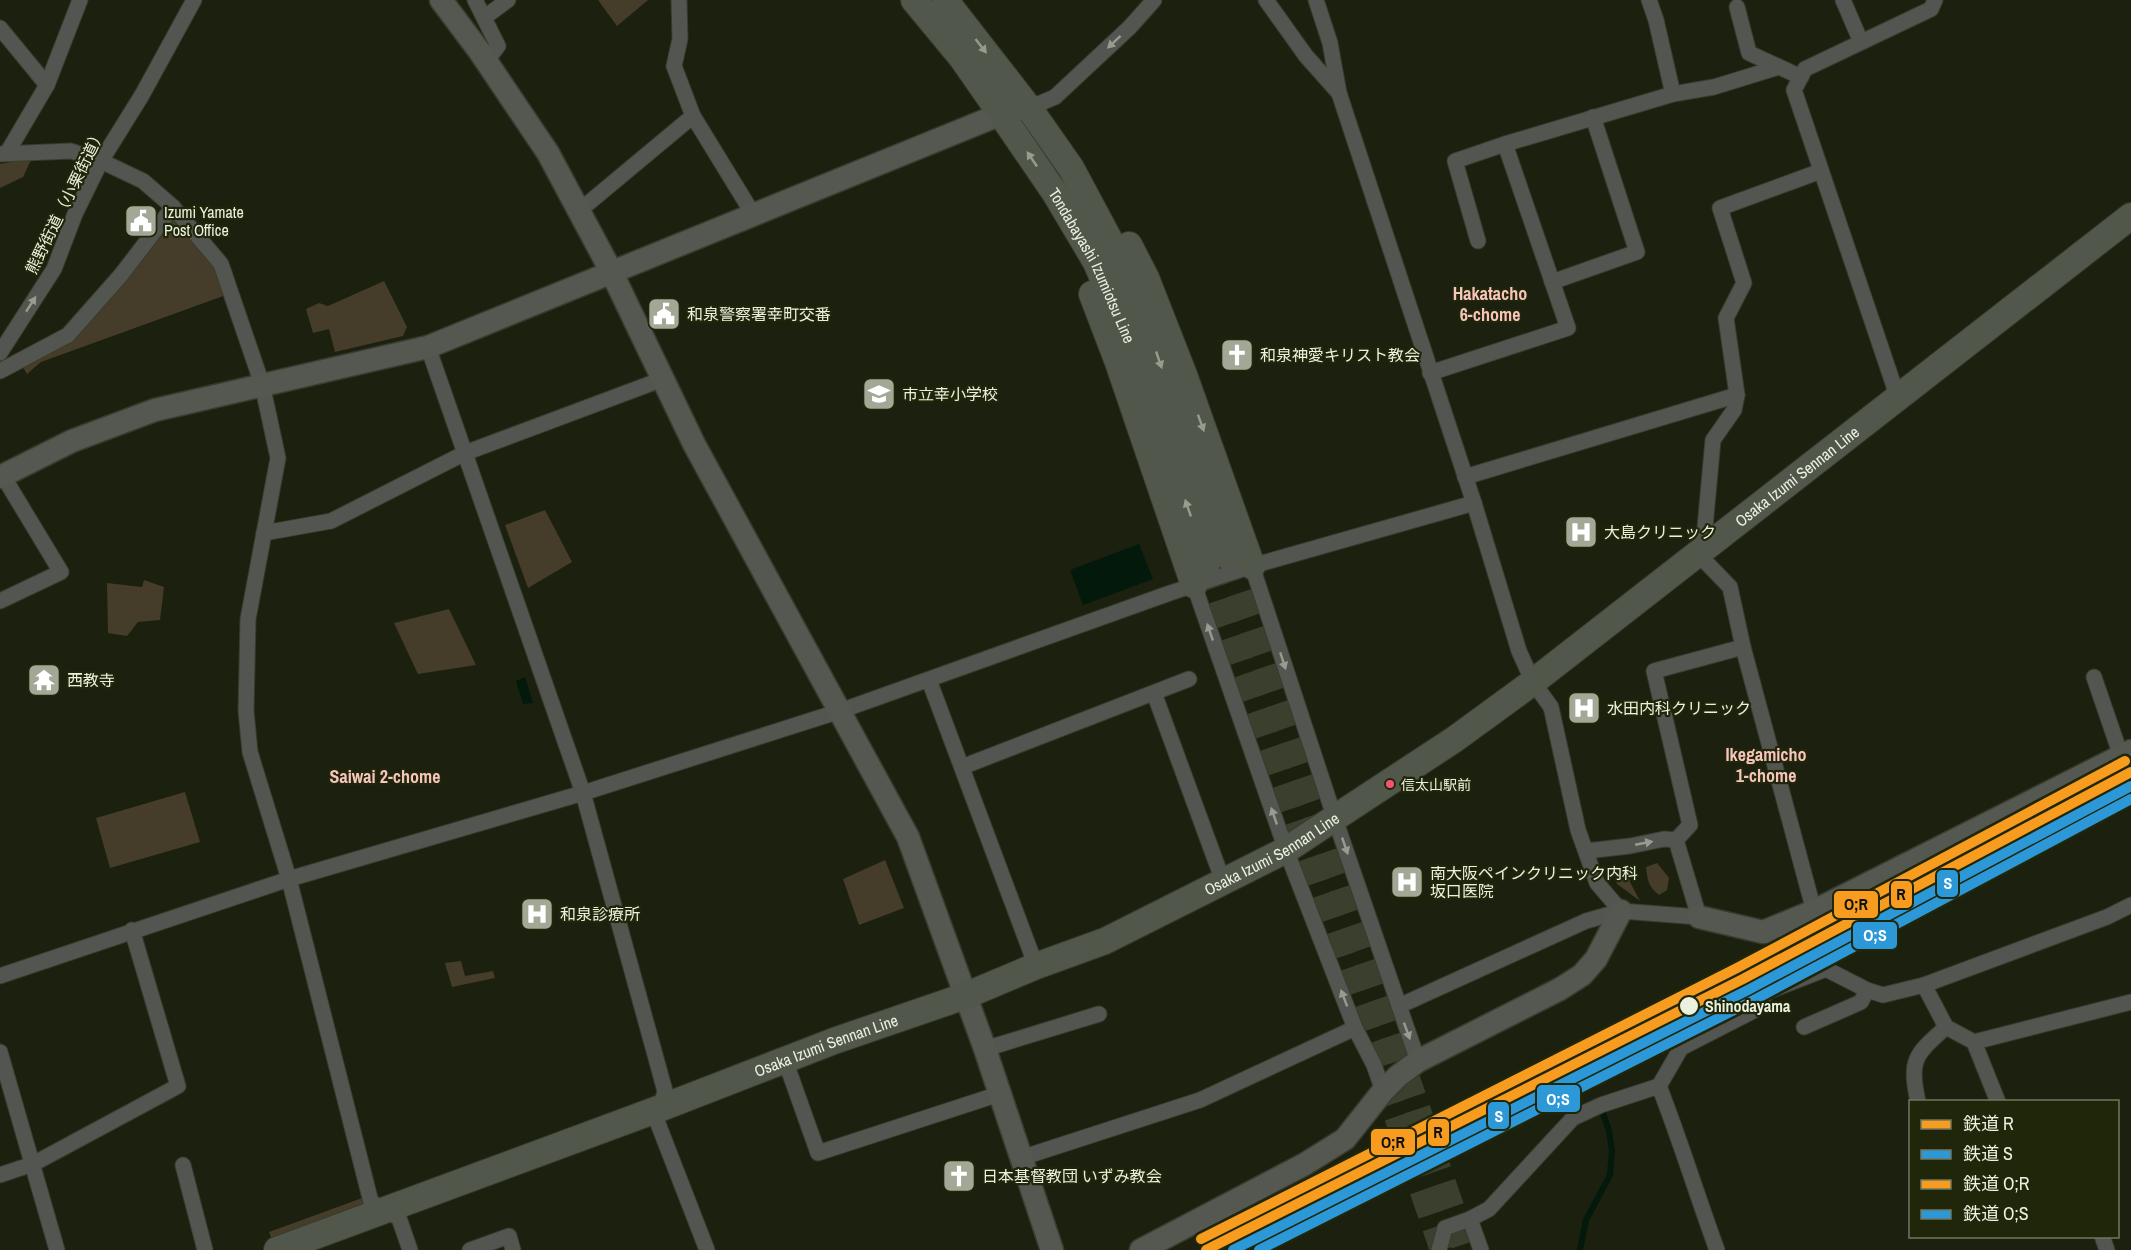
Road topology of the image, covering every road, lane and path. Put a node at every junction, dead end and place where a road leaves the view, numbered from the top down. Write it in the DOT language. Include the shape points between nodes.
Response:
graph roads {
  1 [pos="80,0"];
  2 [pos="194,0"];
  3 [pos="441,0"];
  4 [pos="475,0"];
  5 [pos="508,0"];
  6 [pos="679,0"];
  7 [pos="914,0"];
  8 [pos="945,0"];
  9 [pos="1154,0"];
  10 [pos="1266,0"];
  11 [pos="1316,0"];
  12 [pos="1649,0"];
  13 [pos="1844,0"];
  14 [pos="1935,0"];
  15 [pos="1737,7"];
  16 [pos="485,16"];
  17 [pos="0,28"];
  18 [pos="1861,42"];
  19 [pos="486,62"];
  20 [pos="1779,67"];
  21 [pos="1801,77"];
  22 [pos="47,85"];
  23 [pos="1339,93"];
  24 [pos="1673,94"];
  25 [pos="1029,108"];
  26 [pos="1002,114"];
  27 [pos="693,116"];
  28 [pos="1593,117"];
  29 [pos="1505,144"];
  30 [pos="4,154"];
  31 [pos="101,161"];
  32 [pos="1071,168"];
  33 [pos="1821,171"];
  34 [pos="1055,193"];
  35 [pos="173,207"];
  36 [pos="579,211"];
  37 [pos="753,214"];
  38 [pos="2131,216"];
  39 [pos="1478,241"];
  40 [pos="611,271"];
  41 [pos="1552,282"];
  42 [pos="428,347"];
  43 [pos="0,353"];
  44 [pos="0,371"];
  45 [pos="1430,373"];
  46 [pos="663,380"];
  47 [pos="262,384"];
  48 [pos="1737,395"];
  49 [pos="1898,398"];
  50 [pos="465,453"];
  51 [pos="1,477"];
  52 [pos="1466,477"];
  53 [pos="1474,503"];
  54 [pos="264,533"];
  55 [pos="1700,552"];
  56 [pos="1252,566"];
  57 [pos="1194,585"];
  58 [pos="0,601"];
  59 [pos="1743,647"];
  60 [pos="2094,677"];
  61 [pos="1190,679"];
  62 [pos="929,680"];
  63 [pos="1533,682"];
  64 [pos="1154,693"];
  65 [pos="840,711"];
  66 [pos="2126,754"];
  67 [pos="962,767"];
  68 [pos="583,793"];
  69 [pos="1335,819"];
  70 [pos="1676,840"];
  71 [pos="1286,850"];
  72 [pos="1586,851"];
  73 [pos="289,879"];
  74 [pos="1223,881"];
  75 [pos="2131,905"];
  76 [pos="1621,911"];
  77 [pos="1814,911"];
  78 [pos="1699,917"];
  79 [pos="132,930"];
  80 [pos="1763,932"];
  81 [pos="1036,966"];
  82 [pos="1826,969"];
  83 [pos="0,976"];
  84 [pos="1924,985"];
  85 [pos="1867,990"];
  86 [pos="965,996"];
  87 [pos="2131,1002"];
  88 [pos="1398,1006"];
  89 [pos="1099,1014"];
  90 [pos="1946,1027"];
  91 [pos="1355,1028"];
  92 [pos="1804,1028"];
  93 [pos="1974,1042"];
  94 [pos="985,1049"];
  95 [pos="0,1052"];
  96 [pos="785,1060"];
  97 [pos="1418,1061"];
  98 [pos="1659,1086"];
  99 [pos="1383,1091"];
  100 [pos="999,1094"];
  101 [pos="1918,1100"];
  102 [pos="1998,1100"];
  103 [pos="661,1108"];
  104 [pos="1022,1158"];
  105 [pos="33,1164"];
  106 [pos="183,1165"];
  107 [pos="0,1175"];
  108 [pos="385,1210"];
  109 [pos="1470,1219"];
  110 [pos="57,1250"];
  111 [pos="205,1250"];
  112 [pos="277,1250"];
  113 [pos="410,1250"];
  114 [pos="470,1250"];
  115 [pos="513,1250"];
  116 [pos="707,1250"];
  117 [pos="1052,1250"];
  118 [pos="1141,1250"];
  119 [pos="1439,1250"];
  120 [pos="1481,1250"];
  121 [pos="1716,1250"];
  1 -- 22 [label="street"];
  2 -- 31 [label="street, 熊野街道（小栗街道）"];
  3 -- 19 [label="street"];
  4 -- 16 [label="street"];
  5 -- 16 [label="street"];
  6 -- 27 [label="street" via="680,39 674,66"];
  7 -- 26 [label="main road, Tondabayashi Izumiotsu Line"];
  8 -- 25 [label="main road, Tondabayashi Izumiotsu Line, one-way"];
  9 -- 25 [label="street, one-way" via="1055,97"];
  10 -- 23 [label="street" via="1306,56"];
  11 -- 23 [label="street" via="1330,43"];
  12 -- 24 [label="street"];
  13 -- 18 [label="street"];
  14 -- 18 [label="street" via="1931,9"];
  15 -- 20 [label="street" via="1749,54"];
  16 -- 19 [label="street" via="498,46"];
  17 -- 22 [label="street"];
  18 -- 21 [label="street" via="1805,69"];
  19 -- 36 [label="street" via="548,153"];
  20 -- 21 [label="street"];
  20 -- 24 [label="street" via="1714,87"];
  21 -- 33 [label="street" via="1794,90"];
  22 -- 30 [label="street"];
  23 -- 45 [label="street"];
  24 -- 28 [label="street"];
  25 -- 26 [label="street"];
  25 -- 32 [label="main road, Tondabayashi Izumiotsu Line"];
  34 -- 26 [label="main road, Tondabayashi Izumiotsu Line, one-way"];
  26 -- 37 [label="street"];
  27 -- 36 [label="street"];
  27 -- 37 [label="street"];
  28 -- 29 [label="street"];
  28 -- 41 [label="street" via="1637,252"];
  29 -- 39 [label="street" via="1455,161"];
  29 -- 41 [label="street"];
  30 -- 31 [label="street" via="71,151"];
  31 -- 35 [label="street" via="143,181"];
  43 -- 31 [label="street, 熊野街道（小栗街道）, one-way" via="54,269"];
  32 -- 34 [label="main road, Tondabayashi Izumiotsu Line, one-way" via="1143,314 1217,560 1131,341 1096,262"];
  32 -- 56 [label="main road, one-way" via="1110,210 1146,278"];
  33 -- 48 [label="street" via="1720,208 1744,283 1726,318"];
  33 -- 49 [label="street"];
  34 -- 57 [label="main road"];
  35 -- 44 [label="street" via="68,335"];
  35 -- 47 [label="street" via="220,264"];
  36 -- 40 [label="street"];
  37 -- 40 [label="street"];
  38 -- 49 [label="main road, Osaka Izumi Sennan Line"];
  40 -- 42 [label="street"];
  40 -- 46 [label="street"];
  41 -- 45 [label="street" via="1568,328"];
  42 -- 47 [label="street"];
  42 -- 50 [label="street"];
  45 -- 52 [label="street"];
  46 -- 50 [label="street"];
  46 -- 65 [label="street"];
  47 -- 51 [label="street" via="155,410 72,441"];
  47 -- 54 [label="street" via="278,458"];
  48 -- 52 [label="street"];
  48 -- 55 [label="street" via="1734,410 1713,440"];
  49 -- 55 [label="main road, Osaka Izumi Sennan Line"];
  50 -- 54 [label="street" via="331,521"];
  50 -- 68 [label="street"];
  51 -- 58 [label="street" via="62,572"];
  52 -- 53 [label="street"];
  53 -- 56 [label="street"];
  53 -- 63 [label="street" via="1519,651"];
  54 -- 73 [label="street" via="248,619 246,711 250,752"];
  55 -- 59 [label="street" via="1730,587"];
  55 -- 63 [label="main road, Osaka Izumi Sennan Line"];
  56 -- 57 [label="street"];
  56 -- 69 [label="street, one-way"];
  57 -- 62 [label="street"];
  71 -- 57 [label="street, one-way"];
  59 -- 70 [label="street" via="1654,670 1690,825"];
  59 -- 77 [label="street"];
  60 -- 66 [label="street"];
  61 -- 64 [label="street"];
  62 -- 65 [label="street"];
  62 -- 67 [label="street"];
  63 -- 69 [label="main road, Osaka Izumi Sennan Line" via="1455,740"];
  63 -- 72 [label="street" via="1551,706"];
  64 -- 67 [label="street"];
  64 -- 74 [label="street"];
  65 -- 68 [label="street"];
  65 -- 86 [label="street" via="908,837"];
  66 -- 77 [label="street"];
  67 -- 81 [label="street"];
  68 -- 73 [label="street"];
  68 -- 103 [label="street" via="665,1091"];
  69 -- 71 [label="main road, Osaka Izumi Sennan Line"];
  69 -- 88 [label="street, one-way"];
  72 -- 70 [label="street, one-way"];
  70 -- 78 [label="street"];
  71 -- 74 [label="main road, Osaka Izumi Sennan Line"];
  91 -- 71 [label="street, one-way"];
  72 -- 76 [label="street" via="1597,883"];
  73 -- 79 [label="street"];
  73 -- 108 [label="street" via="370,1202"];
  74 -- 81 [label="main road, Osaka Izumi Sennan Line" via="1105,941"];
  75 -- 84 [label="street"];
  76 -- 78 [label="street"];
  76 -- 88 [label="street" via="1586,921"];
  76 -- 97 [label="street" via="1596,959 1582,975"];
  77 -- 80 [label="street"];
  78 -- 80 [label="street"];
  79 -- 83 [label="street"];
  79 -- 105 [label="street" via="178,1086"];
  80 -- 82 [label="street"];
  81 -- 86 [label="main road, Osaka Izumi Sennan Line"];
  82 -- 85 [label="street"];
  82 -- 98 [label="street" via="1767,992 1755,1010 1681,1048"];
  84 -- 85 [label="street" via="1883,995"];
  84 -- 90 [label="street"];
  85 -- 92 [label="street" via="1861,1002"];
  86 -- 94 [label="street"];
  86 -- 96 [label="main road, Osaka Izumi Sennan Line"];
  87 -- 93 [label="street"];
  88 -- 97 [label="street, one-way"];
  89 -- 94 [label="street"];
  90 -- 93 [label="street"];
  90 -- 101 [label="street" via="1917,1058 1912,1076"];
  91 -- 99 [label="street"];
  91 -- 104 [label="street" via="1200,1100"];
  93 -- 102 [label="street"];
  94 -- 100 [label="street"];
  95 -- 105 [label="street"];
  96 -- 100 [label="street" via="818,1153"];
  96 -- 103 [label="main road, Osaka Izumi Sennan Line"];
  97 -- 99 [label="street"];
  98 -- 109 [label="street" via="1573,1118 1489,1209"];
  98 -- 121 [label="street"];
  99 -- 118 [label="street" via="1345,1139"];
  100 -- 104 [label="street"];
  103 -- 108 [label="main road, Osaka Izumi Sennan Line"];
  103 -- 116 [label="street" via="657,1121"];
  104 -- 117 [label="street"];
  105 -- 107 [label="street"];
  105 -- 110 [label="street"];
  106 -- 111 [label="street"];
  108 -- 112 [label="main road, Osaka Izumi Sennan Line"];
  108 -- 113 [label="street" via="399,1218"];
  109 -- 119 [label="street" via="1445,1228"];
  109 -- 120 [label="street"];
  114 -- 115 [label="street" via="508,1236"];
}
